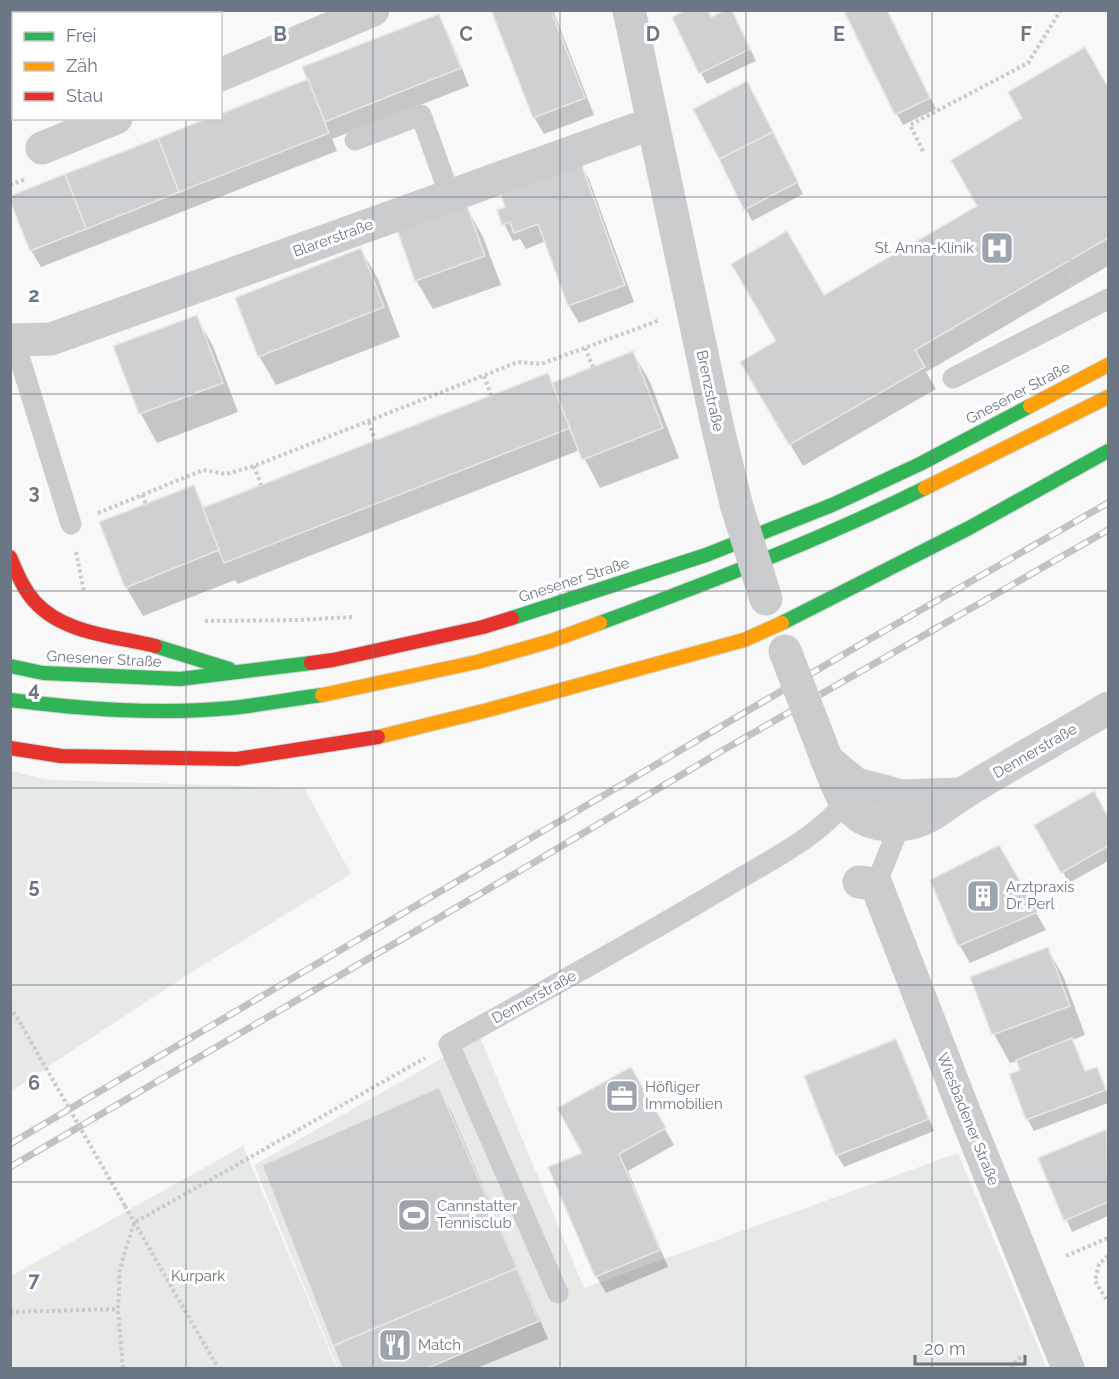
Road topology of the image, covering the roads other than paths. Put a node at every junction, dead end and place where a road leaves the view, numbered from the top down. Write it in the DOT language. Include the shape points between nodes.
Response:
graph roads {
  1 [pos="373,10"];
  2 [pos="629,10"];
  3 [pos="222,74"];
  4 [pos="111,120"];
  5 [pos="653,123"];
  6 [pos="355,140"];
  7 [pos="42,148"];
  8 [pos="450,196"];
  9 [pos="1108,299"];
  10 [pos="12,340"];
  11 [pos="1108,365"];
  12 [pos="953,378"];
  13 [pos="1108,397"];
  14 [pos="1108,451"];
  15 [pos="71,525"];
  16 [pos="10,557"];
  17 [pos="775,625"];
  18 [pos="10,666"];
  19 [pos="240,672"];
  20 [pos="10,700"];
  21 [pos="1108,708"];
  22 [pos="10,748"];
  23 [pos="827,760"];
  24 [pos="850,793"];
  25 [pos="961,794"];
  26 [pos="912,796"];
  27 [pos="899,825"];
  28 [pos="868,883"];
  29 [pos="558,1293"];
  30 [pos="1068,1368"];
  1 -- 3 [label="street"];
  2 -- 5 [label="street, Brenzstraße"];
  4 -- 7 [label="street"];
  5 -- 8 [label="street, Blarerstraße"];
  5 -- 17 [label="street, Brenzstraße, bridge" via="732,491"];
  6 -- 8 [label="lane" via="421,115"];
  8 -- 10 [label="street, Blarerstraße" via="51,339"];
  9 -- 12 [label="lane"];
  10 -- 15 [label="lane"];
  11 -- 19 [label="main road, Gnesener Straße" via="832,505 706,555 483,627 333,660"];
  13 -- 20 [label="main road" via="870,515 692,589 541,644 477,662 335,693 230,708 75,708"];
  14 -- 17 [label="main road" via="969,528"];
  16 -- 19 [label="main road" via="17,577 33,600 59,620 84,631 158,646"];
  17 -- 22 [label="main road" via="744,640 372,738 237,759 60,756"];
  17 -- 23 [label="street, Brenzstraße, bridge"];
  18 -- 19 [label="main road, Gnesener Straße" via="101,677 180,679"];
  21 -- 25 [label="street, Dennerstraße"];
  23 -- 24 [label="street, Dennerstraße"];
  24 -- 26 [label="street, Dennerstraße"];
  24 -- 27 [label="street, Dennerstraße" via="859,817"];
  24 -- 29 [label="lane, Dennerstraße" via="813,834 637,940 449,1044"];
  25 -- 26 [label="street, Dennerstraße"];
  25 -- 27 [label="street, Dennerstraße" via="917,822"];
  26 -- 27 [label="lane"];
  27 -- 28 [label="lane"];
  28 -- 30 [label="street, Wiesbadener Straße"];
}
